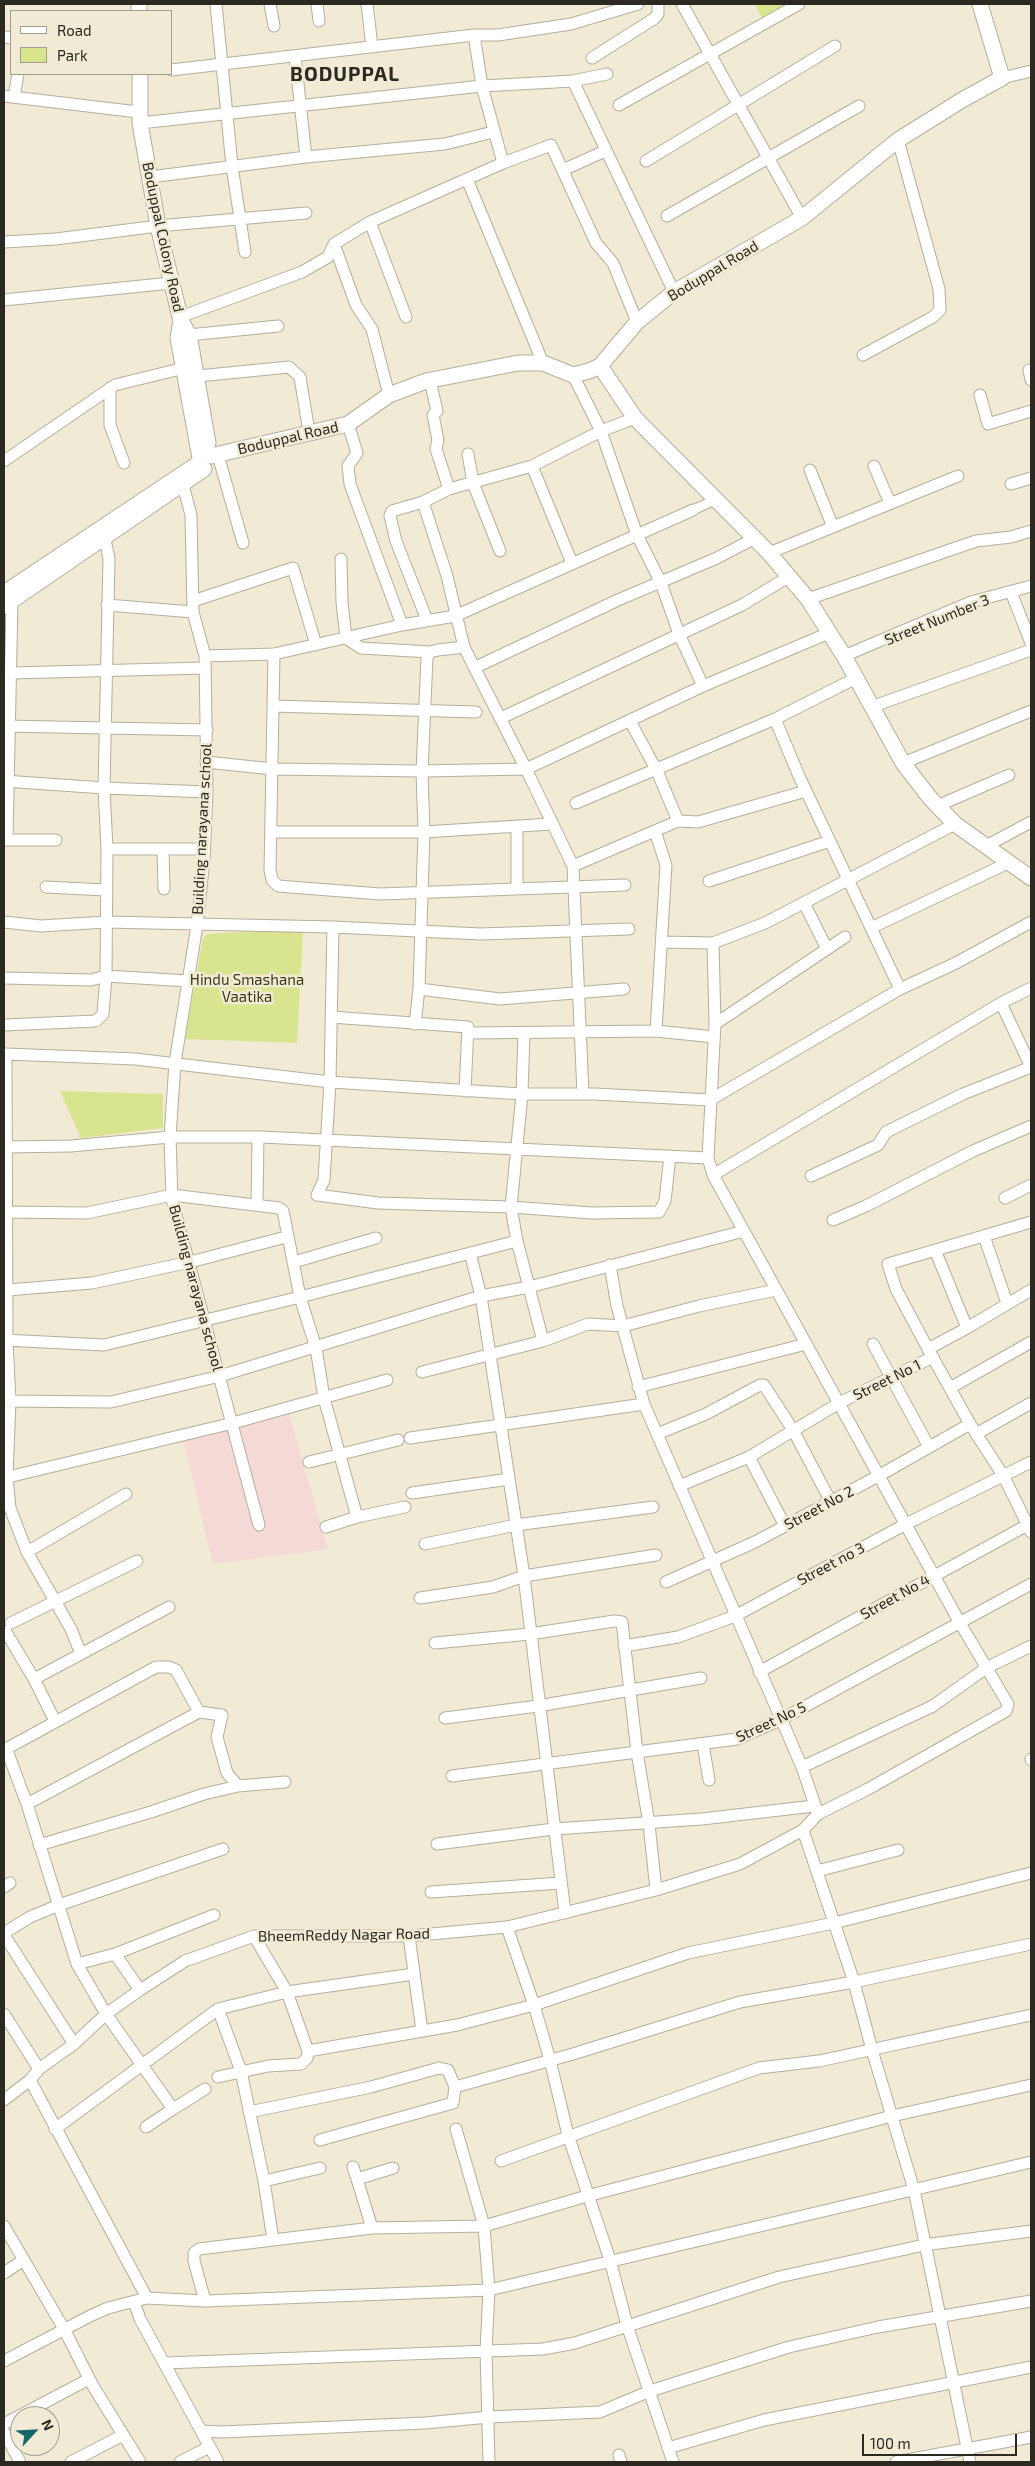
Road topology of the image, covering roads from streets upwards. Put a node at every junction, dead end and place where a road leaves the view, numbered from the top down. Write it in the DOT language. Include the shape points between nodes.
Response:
graph roads {
  1 [pos="216,4"];
  2 [pos="270,4"];
  3 [pos="317,4"];
  4 [pos="367,4"];
  5 [pos="638,4"];
  6 [pos="658,4"];
  7 [pos="682,4"];
  8 [pos="799,4"];
  9 [pos="980,4"];
  10 [pos="319,21"];
  11 [pos="274,26"];
  12 [pos="474,35"];
  13 [pos="835,46"];
  14 [pos="372,47"];
  15 [pos="711,54"];
  16 [pos="296,56"];
  17 [pos="592,58"];
  18 [pos="221,64"];
  19 [pos="172,70"];
  20 [pos="1031,71"];
  21 [pos="608,74"];
  22 [pos="18,75"];
  23 [pos="140,75"];
  24 [pos="1002,78"];
  25 [pos="572,81"];
  26 [pos="482,86"];
  27 [pos="9,97"];
  28 [pos="739,103"];
  29 [pos="300,106"];
  30 [pos="619,106"];
  31 [pos="859,106"];
  32 [pos="227,115"];
  33 [pos="139,118"];
  34 [pos="493,132"];
  35 [pos="898,140"];
  36 [pos="605,151"];
  37 [pos="306,157"];
  38 [pos="770,159"];
  39 [pos="646,161"];
  40 [pos="503,163"];
  41 [pos="232,166"];
  42 [pos="563,170"];
  43 [pos="150,177"];
  44 [pos="467,179"];
  45 [pos="306,213"];
  46 [pos="668,216"];
  47 [pos="802,218"];
  48 [pos="240,219"];
  49 [pos="370,222"];
  50 [pos="158,226"];
  51 [pos="4,242"];
  52 [pos="334,244"];
  53 [pos="245,252"];
  54 [pos="171,283"];
  55 [pos="674,292"];
  56 [pos="4,300"];
  57 [pos="406,317"];
  58 [pos="180,319"];
  59 [pos="637,322"];
  60 [pos="278,326"];
  61 [pos="189,336"];
  62 [pos="863,355"];
  63 [pos="543,364"];
  64 [pos="600,366"];
  65 [pos="189,374"];
  66 [pos="573,375"];
  67 [pos="430,380"];
  68 [pos="110,388"];
  69 [pos="980,394"];
  70 [pos="389,395"];
  71 [pos="1031,411"];
  72 [pos="635,418"];
  73 [pos="348,424"];
  74 [pos="601,431"];
  75 [pos="309,432"];
  76 [pos="468,454"];
  77 [pos="207,460"];
  78 [pos="4,461"];
  79 [pos="124,463"];
  80 [pos="532,466"];
  81 [pos="874,466"];
  82 [pos="810,470"];
  83 [pos="958,476"];
  84 [pos="1031,478"];
  85 [pos="473,482"];
  86 [pos="1011,484"];
  87 [pos="183,485"];
  88 [pos="449,489"];
  89 [pos="715,500"];
  90 [pos="423,502"];
  91 [pos="890,503"];
  92 [pos="694,510"];
  93 [pos="833,527"];
  94 [pos="1031,531"];
  95 [pos="103,532"];
  96 [pos="637,535"];
  97 [pos="755,538"];
  98 [pos="243,543"];
  99 [pos="500,551"];
  100 [pos="770,552"];
  101 [pos="341,560"];
  102 [pos="572,563"];
  103 [pos="790,576"];
  104 [pos="661,584"];
  105 [pos="1031,586"];
  106 [pos="1011,592"];
  107 [pos="808,599"];
  108 [pos="6,600"];
  109 [pos="107,605"];
  110 [pos="193,606"];
  111 [pos="455,616"];
  112 [pos="427,620"];
  113 [pos="402,625"];
  114 [pos="829,633"];
  115 [pos="679,634"];
  116 [pos="346,638"];
  117 [pos="1031,643"];
  118 [pos="316,645"];
  119 [pos="464,647"];
  120 [pos="1031,650"];
  121 [pos="430,652"];
  122 [pos="274,654"];
  123 [pos="205,656"];
  124 [pos="844,656"];
  125 [pos="476,667"];
  126 [pos="205,668"];
  127 [pos="106,672"];
  128 [pos="11,673"];
  129 [pos="856,678"];
  130 [pos="702,686"];
  131 [pos="272,706"];
  132 [pos="871,707"];
  133 [pos="424,711"];
  134 [pos="1031,711"];
  135 [pos="476,712"];
  136 [pos="501,718"];
  137 [pos="775,719"];
  138 [pos="630,721"];
  139 [pos="7,726"];
  140 [pos="106,728"];
  141 [pos="208,730"];
  142 [pos="206,762"];
  143 [pos="903,763"];
  144 [pos="273,769"];
  145 [pos="526,769"];
  146 [pos="422,771"];
  147 [pos="657,771"];
  148 [pos="1009,775"];
  149 [pos="6,781"];
  150 [pos="104,788"];
  151 [pos="806,791"];
  152 [pos="207,792"];
  153 [pos="576,803"];
  154 [pos="937,806"];
  155 [pos="678,821"];
  156 [pos="1031,822"];
  157 [pos="551,824"];
  158 [pos="955,824"];
  159 [pos="517,827"];
  160 [pos="271,832"];
  161 [pos="424,832"];
  162 [pos="655,832"];
  163 [pos="6,840"];
  164 [pos="56,840"];
  165 [pos="830,841"];
  166 [pos="986,846"];
  167 [pos="107,849"];
  168 [pos="164,849"];
  169 [pos="204,849"];
  170 [pos="1010,862"];
  171 [pos="573,866"];
  172 [pos="1031,878"];
  173 [pos="709,881"];
  174 [pos="849,881"];
  175 [pos="625,885"];
  176 [pos="574,886"];
  177 [pos="46,887"];
  178 [pos="517,888"];
  179 [pos="105,890"];
  180 [pos="164,890"];
  181 [pos="422,893"];
  182 [pos="804,903"];
  183 [pos="4,922"];
  184 [pos="106,922"];
  185 [pos="1031,922"];
  186 [pos="197,926"];
  187 [pos="333,927"];
  188 [pos="871,928"];
  189 [pos="629,929"];
  190 [pos="577,931"];
  191 [pos="420,932"];
  192 [pos="845,937"];
  193 [pos="663,942"];
  194 [pos="713,943"];
  195 [pos="827,949"];
  196 [pos="106,976"];
  197 [pos="4,978"];
  198 [pos="188,981"];
  199 [pos="1031,988"];
  200 [pos="419,989"];
  201 [pos="624,989"];
  202 [pos="900,990"];
  203 [pos="579,994"];
  204 [pos="1001,1003"];
  205 [pos="331,1017"];
  206 [pos="415,1024"];
  207 [pos="715,1024"];
  208 [pos="4,1025"];
  209 [pos="581,1031"];
  210 [pos="656,1032"];
  211 [pos="469,1033"];
  212 [pos="524,1033"];
  213 [pos="714,1036"];
  214 [pos="5,1054"];
  215 [pos="175,1063"];
  216 [pos="1031,1067"];
  217 [pos="330,1082"];
  218 [pos="465,1091"];
  219 [pos="522,1094"];
  220 [pos="583,1094"];
  221 [pos="710,1100"];
  222 [pos="1031,1126"];
  223 [pos="170,1137"];
  224 [pos="258,1137"];
  225 [pos="326,1139"];
  226 [pos="5,1147"];
  227 [pos="518,1149"];
  228 [pos="670,1156"];
  229 [pos="708,1158"];
  230 [pos="713,1174"];
  231 [pos="811,1176"];
  232 [pos="1031,1186"];
  233 [pos="172,1195"];
  234 [pos="1005,1198"];
  235 [pos="257,1204"];
  236 [pos="511,1208"];
  237 [pos="5,1212"];
  238 [pos="833,1220"];
  239 [pos="1031,1222"];
  240 [pos="744,1231"];
  241 [pos="984,1236"];
  242 [pos="286,1237"];
  243 [pos="376,1238"];
  244 [pos="517,1240"];
  245 [pos="935,1250"];
  246 [pos="470,1253"];
  247 [pos="190,1262"];
  248 [pos="294,1262"];
  249 [pos="610,1264"];
  250 [pos="529,1287"];
  251 [pos="8,1290"];
  252 [pos="776,1290"];
  253 [pos="1031,1290"];
  254 [pos="481,1296"];
  255 [pos="300,1297"];
  256 [pos="1007,1303"];
  257 [pos="205,1320"];
  258 [pos="623,1326"];
  259 [pos="966,1328"];
  260 [pos="5,1340"];
  261 [pos="543,1341"];
  262 [pos="1031,1342"];
  263 [pos="806,1344"];
  264 [pos="873,1344"];
  265 [pos="316,1348"];
  266 [pos="930,1353"];
  267 [pos="490,1356"];
  268 [pos="422,1372"];
  269 [pos="220,1376"];
  270 [pos="890,1378"];
  271 [pos="387,1380"];
  272 [pos="638,1387"];
  273 [pos="950,1388"];
  274 [pos="324,1398"];
  275 [pos="7,1401"];
  276 [pos="841,1402"];
  277 [pos="1031,1403"];
  278 [pos="644,1404"];
  279 [pos="233,1423"];
  280 [pos="502,1424"];
  281 [pos="973,1429"];
  282 [pos="793,1430"];
  283 [pos="657,1434"];
  284 [pos="929,1447"];
  285 [pos="340,1455"];
  286 [pos="749,1457"];
  287 [pos="309,1462"];
  288 [pos="1031,1462"];
  289 [pos="880,1475"];
  290 [pos="1004,1477"];
  291 [pos="5,1478"];
  292 [pos="509,1480"];
  293 [pos="679,1486"];
  294 [pos="412,1493"];
  295 [pos="126,1494"];
  296 [pos="831,1502"];
  297 [pos="404,1506"];
  298 [pos="653,1507"];
  299 [pos="357,1517"];
  300 [pos="906,1524"];
  301 [pos="259,1525"];
  302 [pos="516,1525"];
  303 [pos="786,1526"];
  304 [pos="326,1527"];
  305 [pos="1030,1527"];
  306 [pos="425,1544"];
  307 [pos="27,1552"];
  308 [pos="656,1555"];
  309 [pos="137,1560"];
  310 [pos="712,1562"];
  311 [pos="936,1575"];
  312 [pos="524,1576"];
  313 [pos="666,1582"];
  314 [pos="1031,1584"];
  315 [pos="420,1598"];
  316 [pos="56,1602"];
  317 [pos="170,1607"];
  318 [pos="735,1616"];
  319 [pos="960,1623"];
  320 [pos="530,1634"];
  321 [pos="435,1643"];
  322 [pos="624,1646"];
  323 [pos="1031,1646"];
  324 [pos="81,1654"];
  325 [pos="986,1668"];
  326 [pos="759,1672"];
  327 [pos="701,1678"];
  328 [pos="34,1679"];
  329 [pos="630,1688"];
  330 [pos="538,1706"];
  331 [pos="199,1712"];
  332 [pos="445,1718"];
  333 [pos="780,1720"];
  334 [pos="55,1721"];
  335 [pos="703,1744"];
  336 [pos="5,1749"];
  337 [pos="638,1752"];
  338 [pos="546,1765"];
  339 [pos="802,1767"];
  340 [pos="452,1776"];
  341 [pos="709,1780"];
  342 [pos="284,1782"];
  343 [pos="238,1786"];
  344 [pos="27,1804"];
  345 [pos="816,1810"];
  346 [pos="649,1824"];
  347 [pos="554,1829"];
  348 [pos="803,1830"];
  349 [pos="437,1844"];
  350 [pos="39,1845"];
  351 [pos="223,1849"];
  352 [pos="898,1850"];
  353 [pos="817,1871"];
  354 [pos="1031,1873"];
  355 [pos="561,1883"];
  356 [pos="656,1890"];
  357 [pos="431,1892"];
  358 [pos="59,1905"];
  359 [pos="565,1913"];
  360 [pos="214,1914"];
  361 [pos="834,1923"];
  362 [pos="507,1927"];
  363 [pos="4,1934"];
  364 [pos="254,1936"];
  365 [pos="409,1936"];
  366 [pos="1031,1944"];
  367 [pos="115,1954"];
  368 [pos="77,1964"];
  369 [pos="414,1974"];
  370 [pos="854,1982"];
  371 [pos="140,1990"];
  372 [pos="287,1992"];
  373 [pos="534,2005"];
  374 [pos="218,2009"];
  375 [pos="4,2014"];
  376 [pos="106,2014"];
  377 [pos="1031,2015"];
  378 [pos="422,2031"];
  379 [pos="74,2044"];
  380 [pos="872,2050"];
  381 [pos="308,2051"];
  382 [pos="550,2060"];
  383 [pos="141,2064"];
  384 [pos="39,2069"];
  385 [pos="241,2071"];
  386 [pos="218,2077"];
  387 [pos="30,2080"];
  388 [pos="1031,2085"];
  389 [pos="454,2087"];
  390 [pos="204,2090"];
  391 [pos="5,2096"];
  392 [pos="174,2109"];
  393 [pos="249,2112"];
  394 [pos="892,2116"];
  395 [pos="146,2127"];
  396 [pos="55,2129"];
  397 [pos="456,2129"];
  398 [pos="568,2135"];
  399 [pos="320,2140"];
  400 [pos="501,2161"];
  401 [pos="1031,2162"];
  402 [pos="353,2167"];
  403 [pos="320,2168"];
  404 [pos="393,2168"];
  405 [pos="357,2179"];
  406 [pos="264,2181"];
  407 [pos="914,2190"];
  408 [pos="587,2196"];
  409 [pos="4,2226"];
  410 [pos="484,2226"];
  411 [pos="372,2228"];
  412 [pos="1031,2232"];
  413 [pos="273,2240"];
  414 [pos="924,2245"];
  415 [pos="610,2260"];
  416 [pos="22,2261"];
  417 [pos="4,2272"];
  418 [pos="489,2290"];
  419 [pos="147,2298"];
  420 [pos="205,2301"];
  421 [pos="1031,2301"];
  422 [pos="134,2302"];
  423 [pos="939,2318"];
  424 [pos="627,2325"];
  425 [pos="64,2329"];
  426 [pos="486,2351"];
  427 [pos="4,2361"];
  428 [pos="165,2363"];
  429 [pos="1031,2367"];
  430 [pos="89,2379"];
  431 [pos="953,2383"];
  432 [pos="650,2391"];
  433 [pos="489,2416"];
  434 [pos="4,2424"];
  435 [pos="201,2431"];
  436 [pos="4,2432"];
  437 [pos="123,2435"];
  438 [pos="1031,2437"];
  439 [pos="209,2447"];
  440 [pos="668,2448"];
  441 [pos="967,2449"];
  442 [pos="20,2462"];
  443 [pos="71,2462"];
  444 [pos="140,2462"];
  445 [pos="180,2462"];
  446 [pos="218,2462"];
  447 [pos="489,2462"];
  448 [pos="673,2462"];
  449 [pos="896,2462"];
  450 [pos="970,2462"];
  1 -- 18 [label="street"];
  2 -- 11 [label="street"];
  3 -- 10 [label="street"];
  4 -- 14 [label="street"];
  5 -- 12 [label="street" via="571,24 498,35"];
  6 -- 17 [label="street" via="655,18"];
  7 -- 15 [label="street"];
  8 -- 15 [label="street"];
  9 -- 24 [label="street"];
  12 -- 14 [label="street"];
  12 -- 26 [label="street"];
  13 -- 28 [label="street"];
  14 -- 16 [label="street"];
  15 -- 28 [label="street"];
  15 -- 30 [label="street"];
  16 -- 18 [label="street"];
  16 -- 29 [label="street"];
  18 -- 19 [label="street"];
  18 -- 32 [label="street"];
  20 -- 24 [label="street, Boduppal Road"];
  21 -- 25 [label="street"];
  22 -- 27 [label="street"];
  23 -- 33 [label="street, Boduppal Colony Road"];
  24 -- 35 [label="street, Boduppal Road"];
  25 -- 26 [label="street"];
  25 -- 36 [label="street"];
  26 -- 29 [label="street"];
  26 -- 34 [label="street"];
  27 -- 33 [label="street"];
  28 -- 38 [label="street"];
  28 -- 39 [label="street"];
  29 -- 32 [label="street"];
  29 -- 37 [label="street"];
  31 -- 38 [label="street"];
  32 -- 33 [label="street"];
  32 -- 41 [label="street"];
  33 -- 43 [label="street, Boduppal Colony Road"];
  34 -- 37 [label="street" via="445,144"];
  34 -- 40 [label="street"];
  35 -- 47 [label="street, Boduppal Road"];
  35 -- 62 [label="street" via="939,289 940,310 933,317"];
  36 -- 42 [label="street"];
  36 -- 55 [label="street"];
  37 -- 41 [label="street"];
  38 -- 46 [label="street"];
  38 -- 47 [label="street"];
  40 -- 42 [label="street" via="551,145"];
  40 -- 44 [label="street"];
  41 -- 43 [label="street"];
  41 -- 48 [label="street"];
  42 -- 59 [label="street" via="596,243 613,263"];
  43 -- 50 [label="street, Boduppal Colony Road"];
  44 -- 49 [label="street"];
  44 -- 63 [label="street"];
  45 -- 48 [label="street"];
  47 -- 55 [label="street, Boduppal Road"];
  48 -- 50 [label="street"];
  48 -- 53 [label="street"];
  49 -- 52 [label="street"];
  49 -- 57 [label="street"];
  50 -- 51 [label="street"];
  50 -- 54 [label="street, Boduppal Colony Road"];
  52 -- 58 [label="street" via="328,257 302,272"];
  52 -- 70 [label="street" via="356,305 372,329"];
  54 -- 56 [label="street"];
  54 -- 58 [label="street, Boduppal Colony Road"];
  55 -- 59 [label="street, Boduppal Road"];
  58 -- 61 [label="street"];
  58 -- 65 [label="street, Boduppal Colony Road" via="178,338"];
  59 -- 64 [label="street, Boduppal Road"];
  60 -- 61 [label="street"];
  61 -- 65 [label="street"];
  63 -- 66 [label="street, Boduppal Road"];
  63 -- 67 [label="street, Boduppal Road" via="518,363"];
  64 -- 66 [label="street"];
  64 -- 72 [label="street"];
  65 -- 68 [label="street" via="142,377"];
  65 -- 75 [label="street" via="289,367 300,378"];
  65 -- 77 [label="street"];
  66 -- 74 [label="street"];
  67 -- 70 [label="street, Boduppal Road"];
  67 -- 88 [label="street" via="437,411 432,415 438,440 436,450"];
  68 -- 78 [label="street"];
  68 -- 79 [label="street" via="110,425"];
  69 -- 71 [label="street" via="988,424"];
  70 -- 73 [label="street, Boduppal Road"];
  72 -- 74 [label="street"];
  72 -- 89 [label="street"];
  73 -- 75 [label="street, Boduppal Road"];
  73 -- 113 [label="street" via="357,453 348,466 350,484"];
  74 -- 80 [label="street"];
  74 -- 96 [label="street"];
  75 -- 77 [label="street, Boduppal Road"];
  76 -- 85 [label="street"];
  77 -- 87 [label="street, Boduppal Road"];
  77 -- 95 [label="street, Boduppal Road"];
  77 -- 98 [label="street"];
  80 -- 85 [label="street"];
  80 -- 102 [label="street"];
  81 -- 91 [label="street"];
  82 -- 93 [label="street"];
  83 -- 91 [label="street"];
  84 -- 86 [label="street"];
  85 -- 88 [label="street"];
  85 -- 99 [label="street"];
  87 -- 95 [label="street, Boduppal Road"];
  87 -- 110 [label="street, Building narayana school" via="191,515"];
  88 -- 90 [label="street"];
  89 -- 92 [label="street"];
  89 -- 97 [label="street"];
  90 -- 111 [label="street" via="447,576"];
  90 -- 112 [label="street" via="397,509 390,516 396,541"];
  91 -- 93 [label="street"];
  92 -- 96 [label="street"];
  93 -- 100 [label="street"];
  94 -- 107 [label="street" via="976,541"];
  95 -- 108 [label="street, Boduppal Road"];
  95 -- 109 [label="street" via="109,558"];
  96 -- 102 [label="street"];
  96 -- 104 [label="street"];
  97 -- 100 [label="street"];
  97 -- 104 [label="street"];
  100 -- 103 [label="street"];
  101 -- 116 [label="street"];
  102 -- 111 [label="street"];
  103 -- 107 [label="street"];
  103 -- 115 [label="street" via="742,605"];
  104 -- 115 [label="street"];
  104 -- 125 [label="street" via="618,600"];
  105 -- 106 [label="street, Street Number 3"];
  106 -- 117 [label="street"];
  106 -- 124 [label="street, Street Number 3" via="971,602"];
  107 -- 114 [label="street"];
  108 -- 128 [label="street"];
  109 -- 110 [label="street"];
  109 -- 127 [label="street"];
  110 -- 118 [label="street" via="293,568"];
  110 -- 123 [label="street, Building narayana school"];
  111 -- 112 [label="street"];
  111 -- 119 [label="street"];
  112 -- 113 [label="street"];
  113 -- 116 [label="street"];
  114 -- 124 [label="street"];
  114 -- 130 [label="street"];
  115 -- 130 [label="street"];
  115 -- 136 [label="street"];
  116 -- 118 [label="street"];
  116 -- 121 [label="street" via="361,648"];
  118 -- 122 [label="street"];
  119 -- 121 [label="street"];
  119 -- 125 [label="street"];
  120 -- 132 [label="street"];
  121 -- 133 [label="street"];
  122 -- 123 [label="street"];
  122 -- 131 [label="street"];
  123 -- 126 [label="street, Building narayana school"];
  124 -- 129 [label="street"];
  125 -- 136 [label="street"];
  126 -- 127 [label="street"];
  126 -- 141 [label="street, Building narayana school"];
  127 -- 128 [label="street"];
  127 -- 140 [label="street"];
  128 -- 139 [label="street"];
  129 -- 132 [label="street"];
  129 -- 137 [label="street"];
  130 -- 138 [label="street"];
  131 -- 133 [label="street"];
  131 -- 144 [label="street"];
  132 -- 143 [label="street"];
  133 -- 135 [label="street"];
  133 -- 146 [label="street"];
  134 -- 143 [label="street"];
  136 -- 145 [label="street"];
  137 -- 147 [label="street"];
  137 -- 151 [label="street"];
  138 -- 145 [label="street"];
  138 -- 147 [label="street"];
  139 -- 140 [label="street"];
  139 -- 149 [label="street"];
  140 -- 141 [label="street"];
  140 -- 150 [label="street"];
  141 -- 142 [label="street, Building narayana school"];
  142 -- 144 [label="street"];
  142 -- 152 [label="street, Building narayana school"];
  143 -- 154 [label="street"];
  144 -- 146 [label="street"];
  144 -- 160 [label="street"];
  145 -- 146 [label="street"];
  145 -- 157 [label="street"];
  146 -- 161 [label="street"];
  147 -- 153 [label="street"];
  147 -- 155 [label="street"];
  148 -- 154 [label="street"];
  149 -- 150 [label="street"];
  149 -- 163 [label="street"];
  150 -- 152 [label="street"];
  150 -- 167 [label="street"];
  151 -- 155 [label="street" via="698,822"];
  151 -- 165 [label="street"];
  152 -- 169 [label="street, Building narayana school"];
  154 -- 158 [label="street"];
  155 -- 162 [label="street"];
  156 -- 166 [label="street"];
  157 -- 159 [label="street"];
  157 -- 171 [label="street"];
  158 -- 166 [label="street"];
  158 -- 174 [label="street"];
  159 -- 161 [label="street"];
  159 -- 178 [label="street"];
  160 -- 161 [label="street"];
  160 -- 181 [label="street" via="270,870 272,880 278,886 380,894"];
  161 -- 181 [label="street"];
  162 -- 171 [label="street"];
  162 -- 193 [label="street" via="666,865"];
  163 -- 164 [label="street"];
  165 -- 173 [label="street"];
  165 -- 174 [label="street"];
  166 -- 170 [label="street"];
  167 -- 168 [label="street"];
  167 -- 179 [label="street"];
  168 -- 169 [label="street"];
  168 -- 180 [label="street"];
  169 -- 186 [label="street, Building narayana school"];
  170 -- 172 [label="street"];
  170 -- 188 [label="street"];
  171 -- 176 [label="street"];
  174 -- 182 [label="street"];
  174 -- 188 [label="street"];
  175 -- 176 [label="street"];
  176 -- 178 [label="street"];
  176 -- 190 [label="street"];
  177 -- 179 [label="street"];
  178 -- 181 [label="street"];
  179 -- 184 [label="street"];
  181 -- 191 [label="street"];
  182 -- 194 [label="street" via="765,923"];
  182 -- 195 [label="street"];
  183 -- 184 [label="street" via="41,926"];
  184 -- 186 [label="street"];
  184 -- 196 [label="street"];
  185 -- 202 [label="street" via="956,964"];
  186 -- 187 [label="street"];
  186 -- 198 [label="street, Building narayana school"];
  187 -- 191 [label="street"];
  187 -- 205 [label="street"];
  188 -- 202 [label="street"];
  189 -- 190 [label="street"];
  190 -- 191 [label="street"];
  190 -- 203 [label="street"];
  191 -- 200 [label="street"];
  192 -- 195 [label="street"];
  193 -- 194 [label="street"];
  193 -- 210 [label="street"];
  194 -- 207 [label="street"];
  195 -- 207 [label="street"];
  196 -- 197 [label="street" via="91,980"];
  196 -- 198 [label="street"];
  196 -- 208 [label="street" via="103,1014 96,1021"];
  198 -- 215 [label="street, Building narayana school"];
  199 -- 204 [label="street"];
  200 -- 203 [label="street" via="500,999"];
  200 -- 206 [label="street"];
  201 -- 203 [label="street"];
  202 -- 221 [label="street"];
  203 -- 209 [label="street"];
  204 -- 216 [label="street"];
  204 -- 230 [label="street"];
  205 -- 206 [label="street"];
  205 -- 217 [label="street"];
  206 -- 211 [label="street" via="468,1027"];
  207 -- 213 [label="street"];
  209 -- 210 [label="street"];
  209 -- 212 [label="street"];
  209 -- 220 [label="street"];
  210 -- 213 [label="street"];
  211 -- 212 [label="street"];
  211 -- 218 [label="street"];
  212 -- 219 [label="street"];
  213 -- 221 [label="street"];
  214 -- 215 [label="street"];
  214 -- 226 [label="street"];
  215 -- 217 [label="street"];
  215 -- 223 [label="street, Building narayana school"];
  216 -- 231 [label="street" via="963,1094 886,1132 878,1145"];
  217 -- 218 [label="street"];
  217 -- 225 [label="street"];
  218 -- 219 [label="street"];
  219 -- 220 [label="street"];
  219 -- 227 [label="street"];
  220 -- 221 [label="street"];
  221 -- 229 [label="street"];
  222 -- 238 [label="street" via="973,1150"];
  223 -- 224 [label="street"];
  223 -- 226 [label="street" via="71,1146"];
  223 -- 233 [label="street, Building narayana school"];
  224 -- 225 [label="street"];
  224 -- 235 [label="street"];
  225 -- 227 [label="street"];
  225 -- 236 [label="street" via="324,1180 317,1195 378,1204"];
  226 -- 237 [label="street"];
  227 -- 228 [label="street"];
  227 -- 236 [label="street"];
  228 -- 229 [label="street"];
  228 -- 236 [label="street" via="665,1201 659,1212 592,1213"];
  229 -- 230 [label="street"];
  230 -- 240 [label="street"];
  232 -- 234 [label="street"];
  233 -- 235 [label="street"];
  233 -- 237 [label="street" via="87,1213"];
  233 -- 247 [label="street, Building narayana school"];
  235 -- 242 [label="street" via="275,1206 283,1212"];
  236 -- 244 [label="street"];
  237 -- 251 [label="street"];
  239 -- 241 [label="street"];
  240 -- 249 [label="street"];
  240 -- 252 [label="street"];
  241 -- 245 [label="street"];
  241 -- 256 [label="street"];
  242 -- 247 [label="street"];
  242 -- 248 [label="street"];
  243 -- 248 [label="street"];
  244 -- 246 [label="street"];
  244 -- 250 [label="street"];
  245 -- 259 [label="street"];
  245 -- 266 [label="street" via="888,1264 896,1289"];
  246 -- 254 [label="street"];
  246 -- 255 [label="street"];
  247 -- 251 [label="street" via="92,1284"];
  247 -- 257 [label="street, Building narayana school"];
  248 -- 255 [label="street"];
  249 -- 250 [label="street"];
  249 -- 258 [label="street"];
  250 -- 254 [label="street"];
  250 -- 261 [label="street"];
  251 -- 260 [label="street"];
  252 -- 258 [label="street"];
  252 -- 263 [label="street"];
  253 -- 256 [label="street, Street No 1"];
  254 -- 265 [label="street"];
  254 -- 267 [label="street"];
  255 -- 257 [label="street"];
  255 -- 265 [label="street"];
  256 -- 259 [label="street, Street No 1"];
  257 -- 260 [label="street" via="104,1345"];
  257 -- 269 [label="street, Building narayana school"];
  258 -- 261 [label="street" via="588,1324"];
  258 -- 272 [label="street"];
  259 -- 266 [label="street, Street No 1"];
  260 -- 275 [label="street"];
  261 -- 267 [label="street"];
  262 -- 273 [label="street"];
  263 -- 272 [label="street"];
  263 -- 276 [label="street"];
  264 -- 270 [label="street"];
  265 -- 269 [label="street"];
  265 -- 274 [label="street"];
  266 -- 270 [label="street, Street No 1"];
  266 -- 273 [label="street"];
  267 -- 268 [label="street"];
  267 -- 280 [label="street"];
  269 -- 275 [label="street" via="111,1402"];
  269 -- 279 [label="street, Building narayana school"];
  270 -- 276 [label="street, Street No 1"];
  270 -- 284 [label="street"];
  271 -- 274 [label="street"];
  272 -- 278 [label="street"];
  273 -- 281 [label="street"];
  274 -- 279 [label="street"];
  274 -- 285 [label="street"];
  275 -- 291 [label="street"];
  276 -- 282 [label="street, Street No 1"];
  276 -- 289 [label="street"];
  277 -- 281 [label="street"];
  278 -- 280 [label="street"];
  278 -- 283 [label="street"];
  279 -- 291 [label="street"];
  279 -- 301 [label="street, Building narayana school"];
  280 -- 285 [label="street" via="404,1439"];
  280 -- 292 [label="street"];
  281 -- 284 [label="street, Street No 2"];
  281 -- 290 [label="street"];
  282 -- 283 [label="street" via="768,1388 760,1384 706,1414"];
  282 -- 286 [label="street, Street No 1"];
  282 -- 296 [label="street"];
  283 -- 293 [label="street"];
  284 -- 289 [label="street, Street No 2"];
  285 -- 287 [label="street"];
  285 -- 299 [label="street"];
  286 -- 293 [label="street, Street No 1"];
  286 -- 303 [label="street"];
  288 -- 290 [label="street, Street no 3"];
  289 -- 296 [label="street, Street No 2"];
  289 -- 300 [label="street"];
  290 -- 300 [label="street, Street no 3"];
  290 -- 305 [label="street"];
  291 -- 307 [label="street" via="10,1508"];
  292 -- 294 [label="street"];
  292 -- 302 [label="street"];
  293 -- 310 [label="street"];
  295 -- 307 [label="street"];
  296 -- 303 [label="street, Street No 2"];
  297 -- 299 [label="street"];
  298 -- 302 [label="street"];
  299 -- 304 [label="street"];
  300 -- 311 [label="street"];
  300 -- 318 [label="street, Street no 3"];
  302 -- 306 [label="street"];
  302 -- 312 [label="street"];
  303 -- 310 [label="street, Street No 2"];
  305 -- 311 [label="street, Street No 4"];
  307 -- 316 [label="street"];
  308 -- 312 [label="street"];
  309 -- 316 [label="street"];
  310 -- 313 [label="street, Street No 2"];
  310 -- 318 [label="street"];
  311 -- 319 [label="street"];
  311 -- 326 [label="street, Street No 4"];
  312 -- 315 [label="street" via="493,1587"];
  312 -- 320 [label="street"];
  314 -- 319 [label="street, Street No 5"];
  316 -- 324 [label="street"];
  316 -- 328 [label="street" via="9,1628"];
  317 -- 324 [label="street"];
  318 -- 322 [label="street, Street no 3" via="678,1637"];
  318 -- 326 [label="street"];
  319 -- 325 [label="street"];
  319 -- 333 [label="street, Street No 5"];
  320 -- 321 [label="street"];
  320 -- 322 [label="street" via="622,1622"];
  320 -- 330 [label="street"];
  322 -- 329 [label="street"];
  323 -- 325 [label="street"];
  324 -- 328 [label="street"];
  325 -- 339 [label="street" via="933,1706"];
  325 -- 345 [label="street" via="1008,1704 1006,1711 868,1789"];
  326 -- 333 [label="street"];
  327 -- 329 [label="street"];
  328 -- 334 [label="street"];
  329 -- 330 [label="street"];
  329 -- 337 [label="street"];
  330 -- 332 [label="street"];
  330 -- 338 [label="street"];
  331 -- 334 [label="street" via="176,1670 162,1666"];
  331 -- 343 [label="street" via="222,1715 217,1737 227,1773"];
  331 -- 344 [label="street"];
  333 -- 335 [label="street, Street No 5" via="737,1740"];
  333 -- 339 [label="street"];
  334 -- 336 [label="street"];
  335 -- 337 [label="street, Street No 5"];
  335 -- 341 [label="street"];
  336 -- 344 [label="street"];
  337 -- 338 [label="street, Street No 5"];
  337 -- 346 [label="street"];
  338 -- 340 [label="street, Street No 5"];
  338 -- 347 [label="street"];
  339 -- 345 [label="street"];
  342 -- 343 [label="street"];
  343 -- 350 [label="street"];
  344 -- 350 [label="street"];
  345 -- 346 [label="street"];
  345 -- 348 [label="street, BheemReddy Nagar Road"];
  346 -- 347 [label="street"];
  346 -- 356 [label="street"];
  347 -- 349 [label="street"];
  347 -- 355 [label="street"];
  348 -- 353 [label="street"];
  348 -- 356 [label="street, BheemReddy Nagar Road" via="740,1864"];
  350 -- 358 [label="street"];
  351 -- 358 [label="street"];
  352 -- 353 [label="street"];
  353 -- 361 [label="street"];
  354 -- 361 [label="street"];
  355 -- 357 [label="street"];
  355 -- 359 [label="street"];
  356 -- 359 [label="street, BheemReddy Nagar Road"];
  358 -- 363 [label="street" via="30,1917"];
  358 -- 368 [label="street"];
  359 -- 362 [label="street, BheemReddy Nagar Road"];
  360 -- 367 [label="street"];
  361 -- 370 [label="street"];
  361 -- 373 [label="street" via="688,1953"];
  362 -- 365 [label="street, BheemReddy Nagar Road"];
  362 -- 373 [label="street"];
  363 -- 379 [label="street"];
  364 -- 365 [label="street, BheemReddy Nagar Road"];
  364 -- 371 [label="street, BheemReddy Nagar Road" via="185,1961"];
  364 -- 372 [label="street"];
  365 -- 369 [label="street"];
  366 -- 370 [label="street"];
  367 -- 368 [label="street"];
  367 -- 371 [label="street"];
  368 -- 376 [label="street"];
  369 -- 372 [label="street"];
  369 -- 378 [label="street"];
  370 -- 380 [label="street"];
  370 -- 382 [label="street" via="740,2002"];
  371 -- 376 [label="street, BheemReddy Nagar Road"];
  372 -- 374 [label="street"];
  372 -- 381 [label="street"];
  373 -- 378 [label="street"];
  373 -- 382 [label="street"];
  374 -- 383 [label="street"];
  374 -- 385 [label="street"];
  375 -- 384 [label="street"];
  376 -- 379 [label="street, BheemReddy Nagar Road"];
  376 -- 383 [label="street"];
  377 -- 380 [label="street"];
  378 -- 381 [label="street"];
  379 -- 384 [label="street, BheemReddy Nagar Road"];
  380 -- 394 [label="street"];
  380 -- 398 [label="street" via="819,2061 759,2068"];
  381 -- 385 [label="street" via="301,2064"];
  382 -- 389 [label="street"];
  382 -- 398 [label="street"];
  383 -- 392 [label="street"];
  383 -- 396 [label="street"];
  384 -- 387 [label="street, BheemReddy Nagar Road"];
  385 -- 386 [label="street"];
  385 -- 393 [label="street"];
  387 -- 391 [label="street, BheemReddy Nagar Road"];
  387 -- 396 [label="street"];
  388 -- 394 [label="street"];
  389 -- 393 [label="street" via="448,2070 439,2068 371,2087"];
  389 -- 399 [label="street" via="455,2100 450,2104"];
  390 -- 392 [label="street"];
  392 -- 395 [label="street"];
  393 -- 406 [label="street"];
  394 -- 407 [label="street"];
  394 -- 408 [label="street"];
  396 -- 419 [label="street"];
  397 -- 410 [label="street"];
  398 -- 400 [label="street"];
  398 -- 408 [label="street"];
  401 -- 407 [label="street"];
  402 -- 405 [label="street"];
  403 -- 406 [label="street"];
  404 -- 405 [label="street"];
  405 -- 411 [label="street"];
  406 -- 413 [label="street"];
  407 -- 414 [label="street"];
  407 -- 415 [label="street"];
  408 -- 410 [label="street"];
  408 -- 415 [label="street"];
  409 -- 416 [label="street"];
  410 -- 411 [label="street"];
  410 -- 418 [label="street"];
  411 -- 413 [label="street"];
  412 -- 414 [label="street"];
  413 -- 420 [label="street" via="206,2248 194,2253"];
  414 -- 423 [label="street"];
  414 -- 424 [label="street" via="779,2277"];
  415 -- 418 [label="street"];
  415 -- 424 [label="street"];
  416 -- 417 [label="street"];
  416 -- 425 [label="street"];
  418 -- 420 [label="street"];
  418 -- 426 [label="street"];
  419 -- 420 [label="street"];
  419 -- 422 [label="street"];
  421 -- 423 [label="street"];
  422 -- 425 [label="street" via="108,2308"];
  422 -- 428 [label="street"];
  423 -- 431 [label="street"];
  423 -- 432 [label="street" via="878,2327 789,2347"];
  424 -- 426 [label="street" via="575,2343 543,2349"];
  424 -- 432 [label="street"];
  425 -- 427 [label="street"];
  425 -- 430 [label="street"];
  426 -- 428 [label="street"];
  426 -- 433 [label="street"];
  428 -- 435 [label="street"];
  429 -- 431 [label="street"];
  430 -- 434 [label="street"];
  430 -- 437 [label="street"];
  431 -- 440 [label="street" via="764,2420"];
  431 -- 441 [label="street"];
  432 -- 433 [label="street" via="600,2412"];
  432 -- 440 [label="street"];
  433 -- 435 [label="street" via="416,2423"];
  433 -- 447 [label="street"];
  435 -- 439 [label="street"];
  436 -- 442 [label="street"];
  437 -- 443 [label="street"];
  437 -- 444 [label="street"];
  438 -- 441 [label="street"];
  439 -- 445 [label="street"];
  439 -- 446 [label="street"];
  440 -- 448 [label="street"];
  441 -- 449 [label="street"];
  441 -- 450 [label="street"];
}
